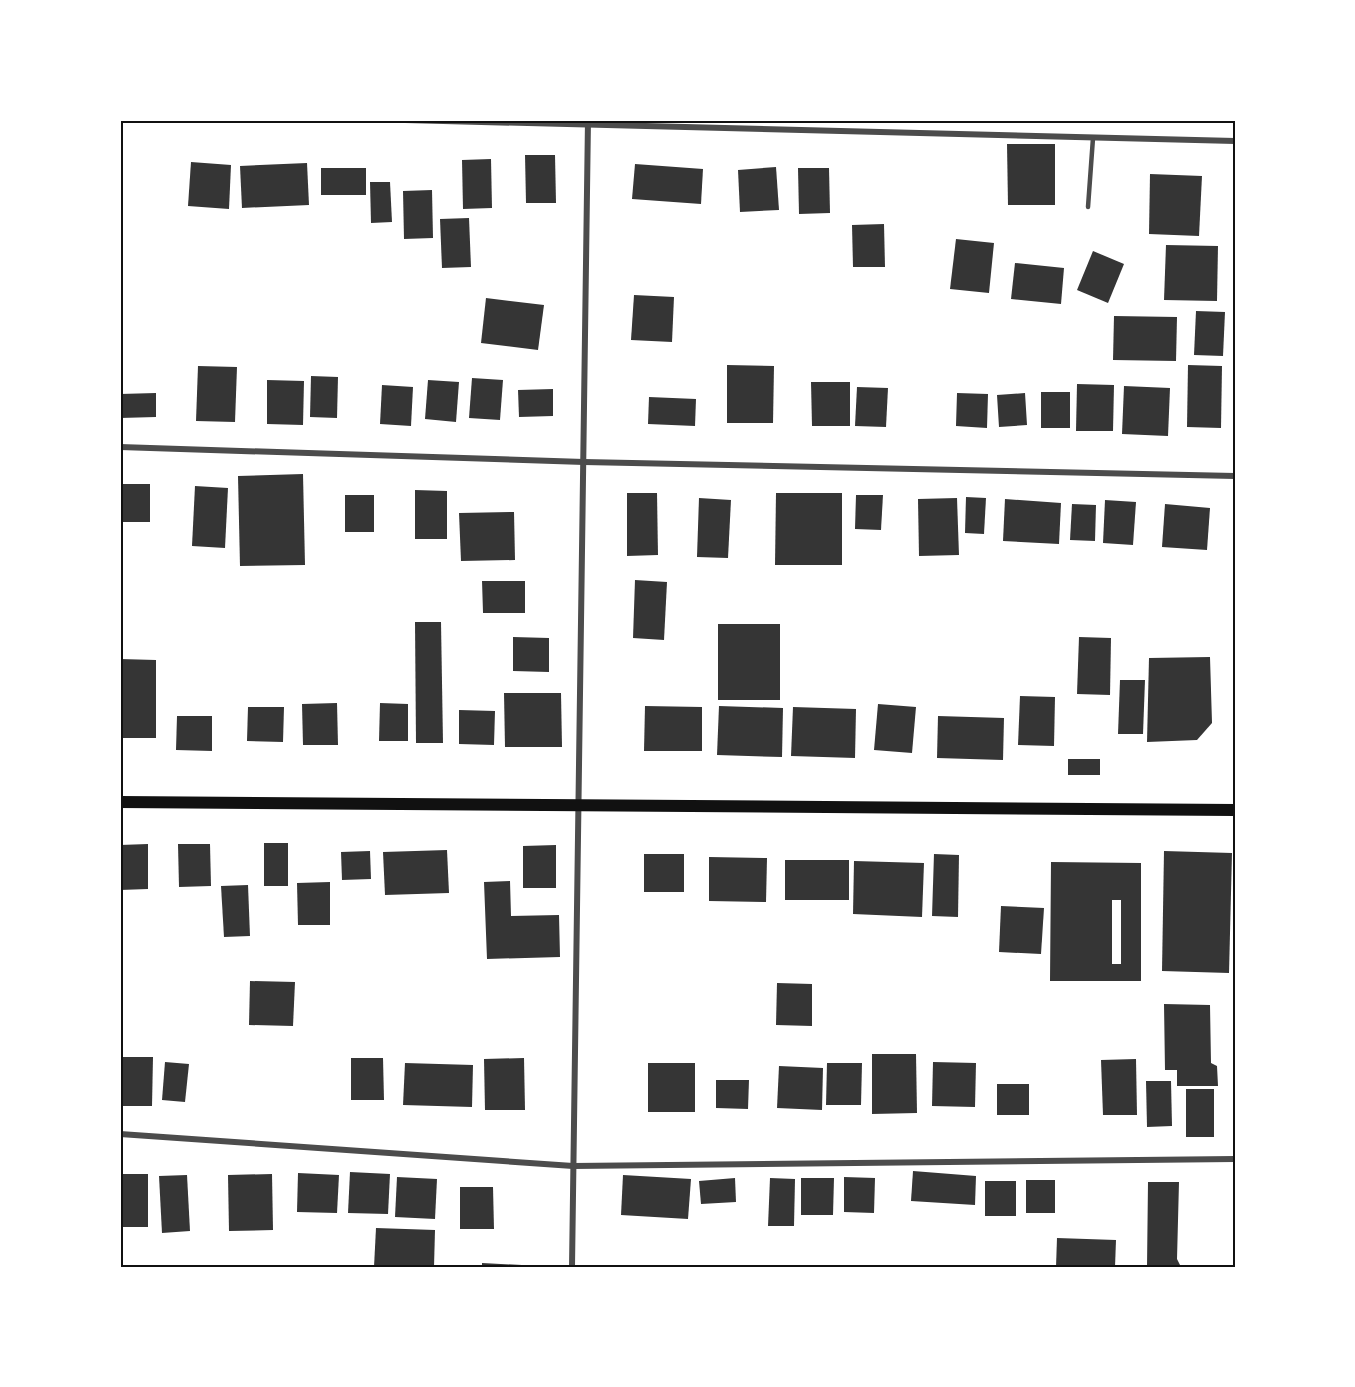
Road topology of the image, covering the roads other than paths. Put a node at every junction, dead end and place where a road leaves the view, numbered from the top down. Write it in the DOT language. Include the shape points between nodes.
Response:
graph roads {
  1 [pos="405,120"];
  2 [pos="588,123"];
  3 [pos="1093,138"];
  4 [pos="1235,141"];
  5 [pos="1088,207"];
  6 [pos="120,447"];
  7 [pos="584,462"];
  8 [pos="1235,476"];
  9 [pos="120,802"];
  10 [pos="579,806"];
  11 [pos="1235,810"];
  12 [pos="120,1134"];
  13 [pos="1235,1159"];
  14 [pos="573,1166"];
  15 [pos="572,1267"];
  1 -- 2 [label="street"];
  2 -- 3 [label="street"];
  2 -- 7 [label="street"];
  3 -- 4 [label="street"];
  3 -- 5 [label="lane"];
  6 -- 7 [label="street"];
  7 -- 8 [label="street"];
  7 -- 10 [label="street"];
  9 -- 10 [label="main road"];
  10 -- 11 [label="main road"];
  10 -- 14 [label="street"];
  12 -- 14 [label="street"];
  13 -- 14 [label="street"];
  14 -- 15 [label="street"];
}
